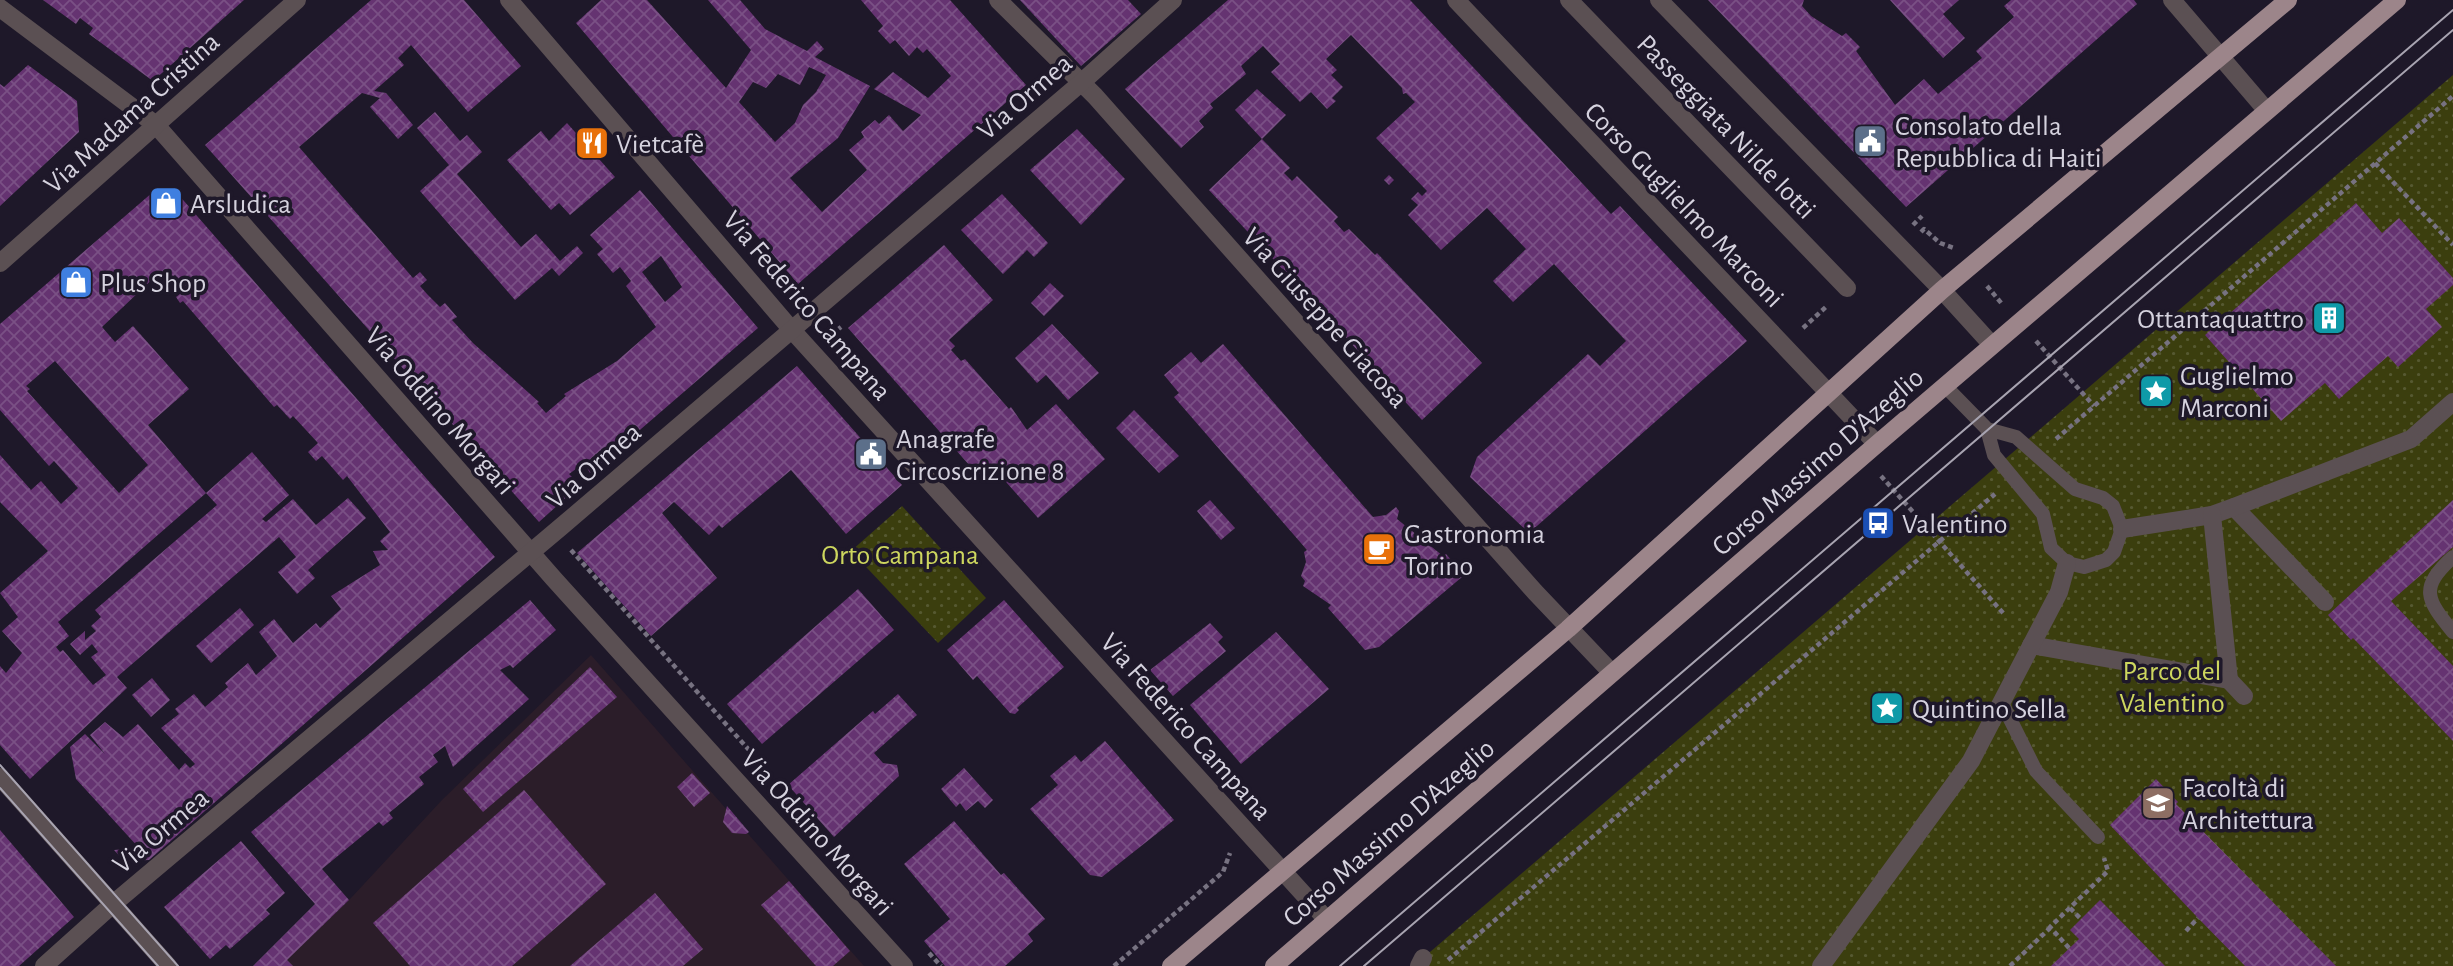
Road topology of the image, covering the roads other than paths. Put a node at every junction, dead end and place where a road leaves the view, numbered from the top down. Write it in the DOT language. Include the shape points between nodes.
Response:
graph roads {
  1 [pos="298,0"];
  2 [pos="509,0"];
  3 [pos="998,0"];
  4 [pos="1173,0"];
  5 [pos="1455,0"];
  6 [pos="1569,0"];
  7 [pos="1658,0"];
  8 [pos="2172,0"];
  9 [pos="2288,0"];
  10 [pos="2397,0"];
  11 [pos="0,8"];
  12 [pos="2221,56"];
  13 [pos="1082,82"];
  14 [pos="2267,111"];
  15 [pos="156,125"];
  16 [pos="0,263"];
  17 [pos="1847,288"];
  18 [pos="1942,290"];
  19 [pos="791,329"];
  20 [pos="1992,345"];
  21 [pos="1945,386"];
  22 [pos="1829,392"];
  23 [pos="2453,402"];
  24 [pos="1987,429"];
  25 [pos="1877,444"];
  26 [pos="2234,508"];
  27 [pos="2212,514"];
  28 [pos="2122,529"];
  29 [pos="531,551"];
  30 [pos="2453,557"];
  31 [pos="2067,564"];
  32 [pos="2325,602"];
  33 [pos="1568,629"];
  34 [pos="2453,632"];
  35 [pos="2033,641"];
  36 [pos="1611,673"];
  37 [pos="2229,680"];
  38 [pos="2244,695"];
  39 [pos="2001,701"];
  40 [pos="0,777"];
  41 [pos="2098,837"];
  42 [pos="1282,871"];
  43 [pos="113,904"];
  44 [pos="1327,920"];
  45 [pos="44,966"];
  46 [pos="168,966"];
  47 [pos="904,966"];
  48 [pos="1171,966"];
  49 [pos="1274,966"];
  50 [pos="1821,966"];
  1 -- 15 [label="street, Via Madama Cristina"];
  2 -- 19 [label="street, Via Federico Campana"];
  3 -- 13 [label="street, Via Giuseppe Giacosa"];
  4 -- 13 [label="street, Via Ormea"];
  5 -- 22 [label="street, Corso Guglielmo Marconi"];
  6 -- 17 [label="street, Passeggiata Nilde Iotti"];
  7 -- 18 [label="street"];
  8 -- 12 [label="street"];
  9 -- 12 [label="main road, Corso Massimo D'Azeglio"];
  10 -- 14 [label="main road, Corso Massimo D'Azeglio"];
  11 -- 15 [label="street, Via Oddino Morgari"];
  12 -- 14 [label="street"];
  12 -- 18 [label="main road, Corso Massimo D'Azeglio"];
  13 -- 19 [label="street, Via Ormea"];
  13 -- 33 [label="street, Via Giuseppe Giacosa"];
  14 -- 20 [label="main road, Corso Massimo D'Azeglio"];
  15 -- 16 [label="street, Via Madama Cristina"];
  15 -- 29 [label="street, Via Oddino Morgari"];
  18 -- 20 [label="street"];
  18 -- 22 [label="main road, Corso Massimo D'Azeglio"];
  19 -- 29 [label="street, Via Ormea"];
  19 -- 42 [label="street, Via Federico Campana"];
  20 -- 21 [label="main road, Corso Massimo D'Azeglio"];
  21 -- 24 [label="lane"];
  21 -- 25 [label="main road, Corso Massimo D'Azeglio"];
  22 -- 25 [label="street, Corso Guglielmo Marconi"];
  22 -- 33 [label="main road, Corso Massimo D'Azeglio"];
  23 -- 26 [label="street" via="2411,439"];
  24 -- 28 [label="lane" via="2016,437 2075,489 2104,498 2113,506"];
  24 -- 31 [label="lane" via="1994,455 2043,514 2051,548"];
  25 -- 36 [label="main road, Corso Massimo D'Azeglio"];
  26 -- 27 [label="street"];
  26 -- 32 [label="street"];
  27 -- 28 [label="street"];
  27 -- 37 [label="street"];
  28 -- 31 [label="lane" via="2106,560 2084,567"];
  29 -- 43 [label="street, Via Ormea"];
  29 -- 47 [label="street, Via Oddino Morgari"];
  30 -- 34 [label="lane" via="2434,574 2429,589 2432,607"];
  31 -- 35 [label="street" via="2059,592"];
  33 -- 36 [label="street, Via Giuseppe Giacosa"];
  33 -- 42 [label="main road, Corso Massimo D'Azeglio"];
  35 -- 37 [label="street"];
  35 -- 39 [label="street"];
  36 -- 44 [label="main road, Corso Massimo D'Azeglio"];
  37 -- 38 [label="street"];
  39 -- 41 [label="lane" via="2036,771"];
  39 -- 50 [label="street" via="1971,761"];
  40 -- 43 [label="street"];
  42 -- 44 [label="street, Via Federico Campana"];
  42 -- 48 [label="main road, Corso Massimo D'Azeglio"];
  43 -- 45 [label="street, Via Ormea"];
  43 -- 46 [label="street"];
  44 -- 49 [label="main road, Corso Massimo D'Azeglio"];
}
